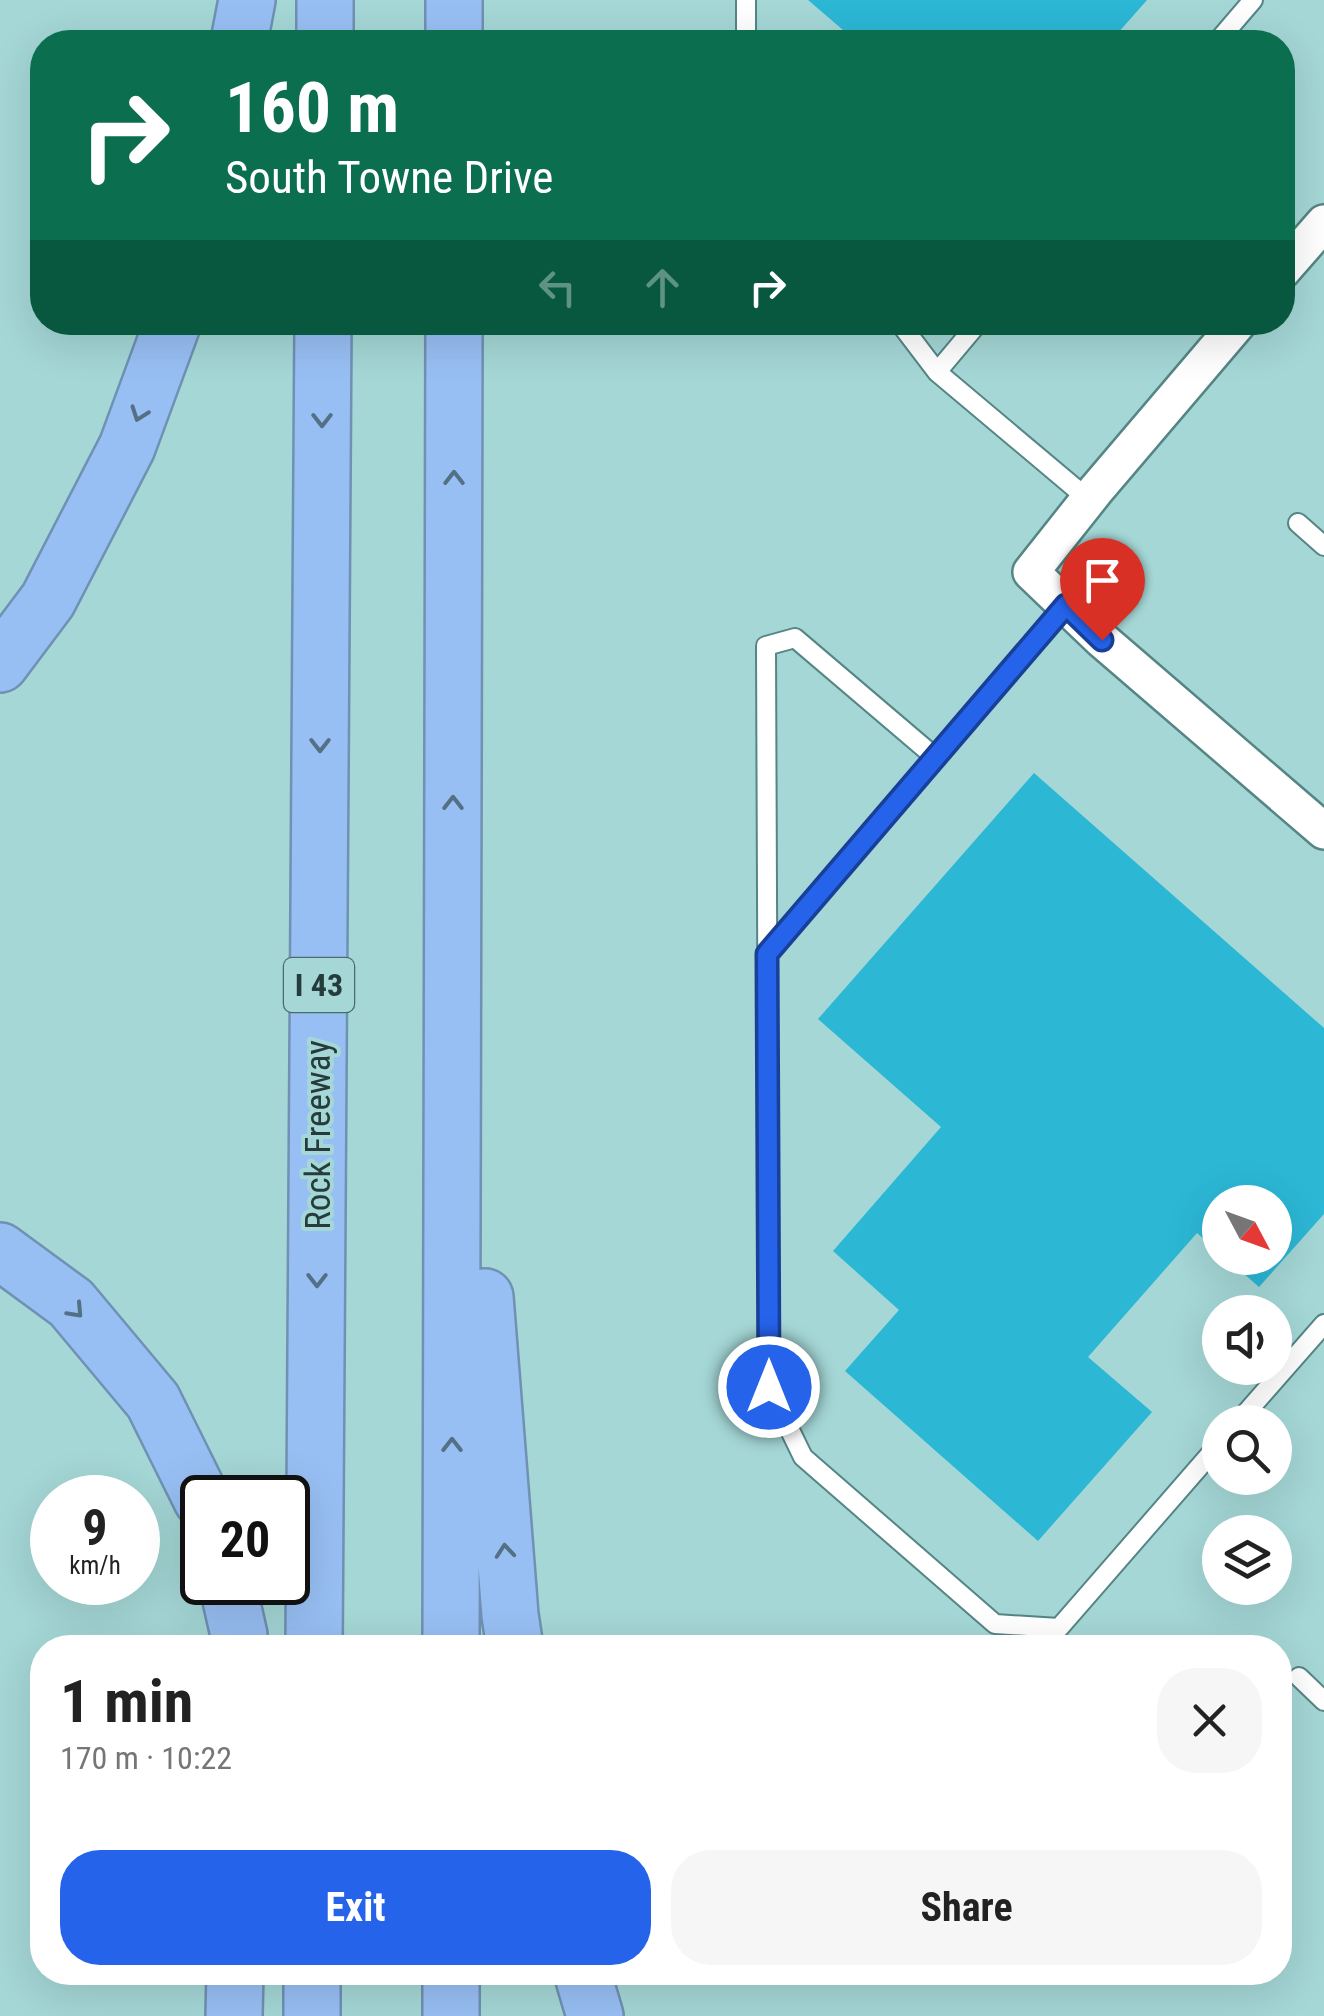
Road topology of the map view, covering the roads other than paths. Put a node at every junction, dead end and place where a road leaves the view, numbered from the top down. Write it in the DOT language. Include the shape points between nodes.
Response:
graph roads {
  1 [pos="246,0"];
  2 [pos="325,0"];
  3 [pos="454,0"];
  4 [pos="746,0"];
  5 [pos="1253,0"];
  6 [pos="242,30"];
  7 [pos="325,30"];
  8 [pos="454,30"];
  9 [pos="746,30"];
  10 [pos="1227,30"];
  11 [pos="1324,223"];
  12 [pos="1295,256"];
  13 [pos="168,335"];
  14 [pos="323,335"];
  15 [pos="454,335"];
  16 [pos="909,335"];
  17 [pos="968,335"];
  18 [pos="1228,335"];
  19 [pos="937,372"];
  20 [pos="1088,499"];
  21 [pos="1298,522"];
  22 [pos="1324,546"];
  23 [pos="1066,605"];
  24 [pos="0,664"];
  25 [pos="936,758"];
  26 [pos="1324,832"];
  27 [pos="453,900"];
  28 [pos="767,954"];
  29 [pos="0,1251"];
  30 [pos="1324,1324"];
  31 [pos="1253,1405"];
  32 [pos="1202,1464"];
  33 [pos="190,1475"];
  34 [pos="232,1605"];
  35 [pos="239,1635"];
  36 [pos="314,1635"];
  37 [pos="452,1635"];
  38 [pos="513,1635"];
  39 [pos="1298,1676"];
  40 [pos="1324,1701"];
  41 [pos="235,1985"];
  42 [pos="312,1985"];
  43 [pos="451,1985"];
  44 [pos="586,1985"];
  45 [pos="234,2016"];
  46 [pos="312,2016"];
  47 [pos="451,2016"];
  48 [pos="595,2016"];
  1 -- 6 [label="highway"];
  2 -- 7 [label="highway"];
  3 -- 8 [label="highway"];
  4 -- 9 [label="lane"];
  5 -- 10 [label="lane"];
  11 -- 12 [label="street"];
  13 -- 24 [label="highway, one-way" via="128,447 48,600"];
  14 -- 36 [label="highway, Rock Freeway / I 43, one-way"];
  27 -- 15 [label="highway, one-way"];
  16 -- 19 [label="lane"];
  17 -- 19 [label="lane"];
  18 -- 20 [label="street"];
  19 -- 20 [label="lane"];
  20 -- 23 [label="street" via="1031,572"];
  21 -- 22 [label="lane"];
  23 -- 25 [label="lane"];
  23 -- 26 [label="street"];
  25 -- 28 [label="lane"];
  25 -- 28 [label="lane" via="795,638 766,646"];
  37 -- 27 [label="highway, one-way"];
  38 -- 27 [label="highway, one-way"];
  28 -- 32 [label="lane" via="769,1387 803,1457 996,1624 1058,1628"];
  29 -- 33 [label="highway, one-way" via="71,1303 154,1401"];
  30 -- 31 [label="lane"];
  34 -- 35 [label="highway"];
  39 -- 40 [label="lane"];
  41 -- 45 [label="highway"];
  42 -- 46 [label="highway"];
  43 -- 47 [label="highway"];
  44 -- 48 [label="highway"];
}
